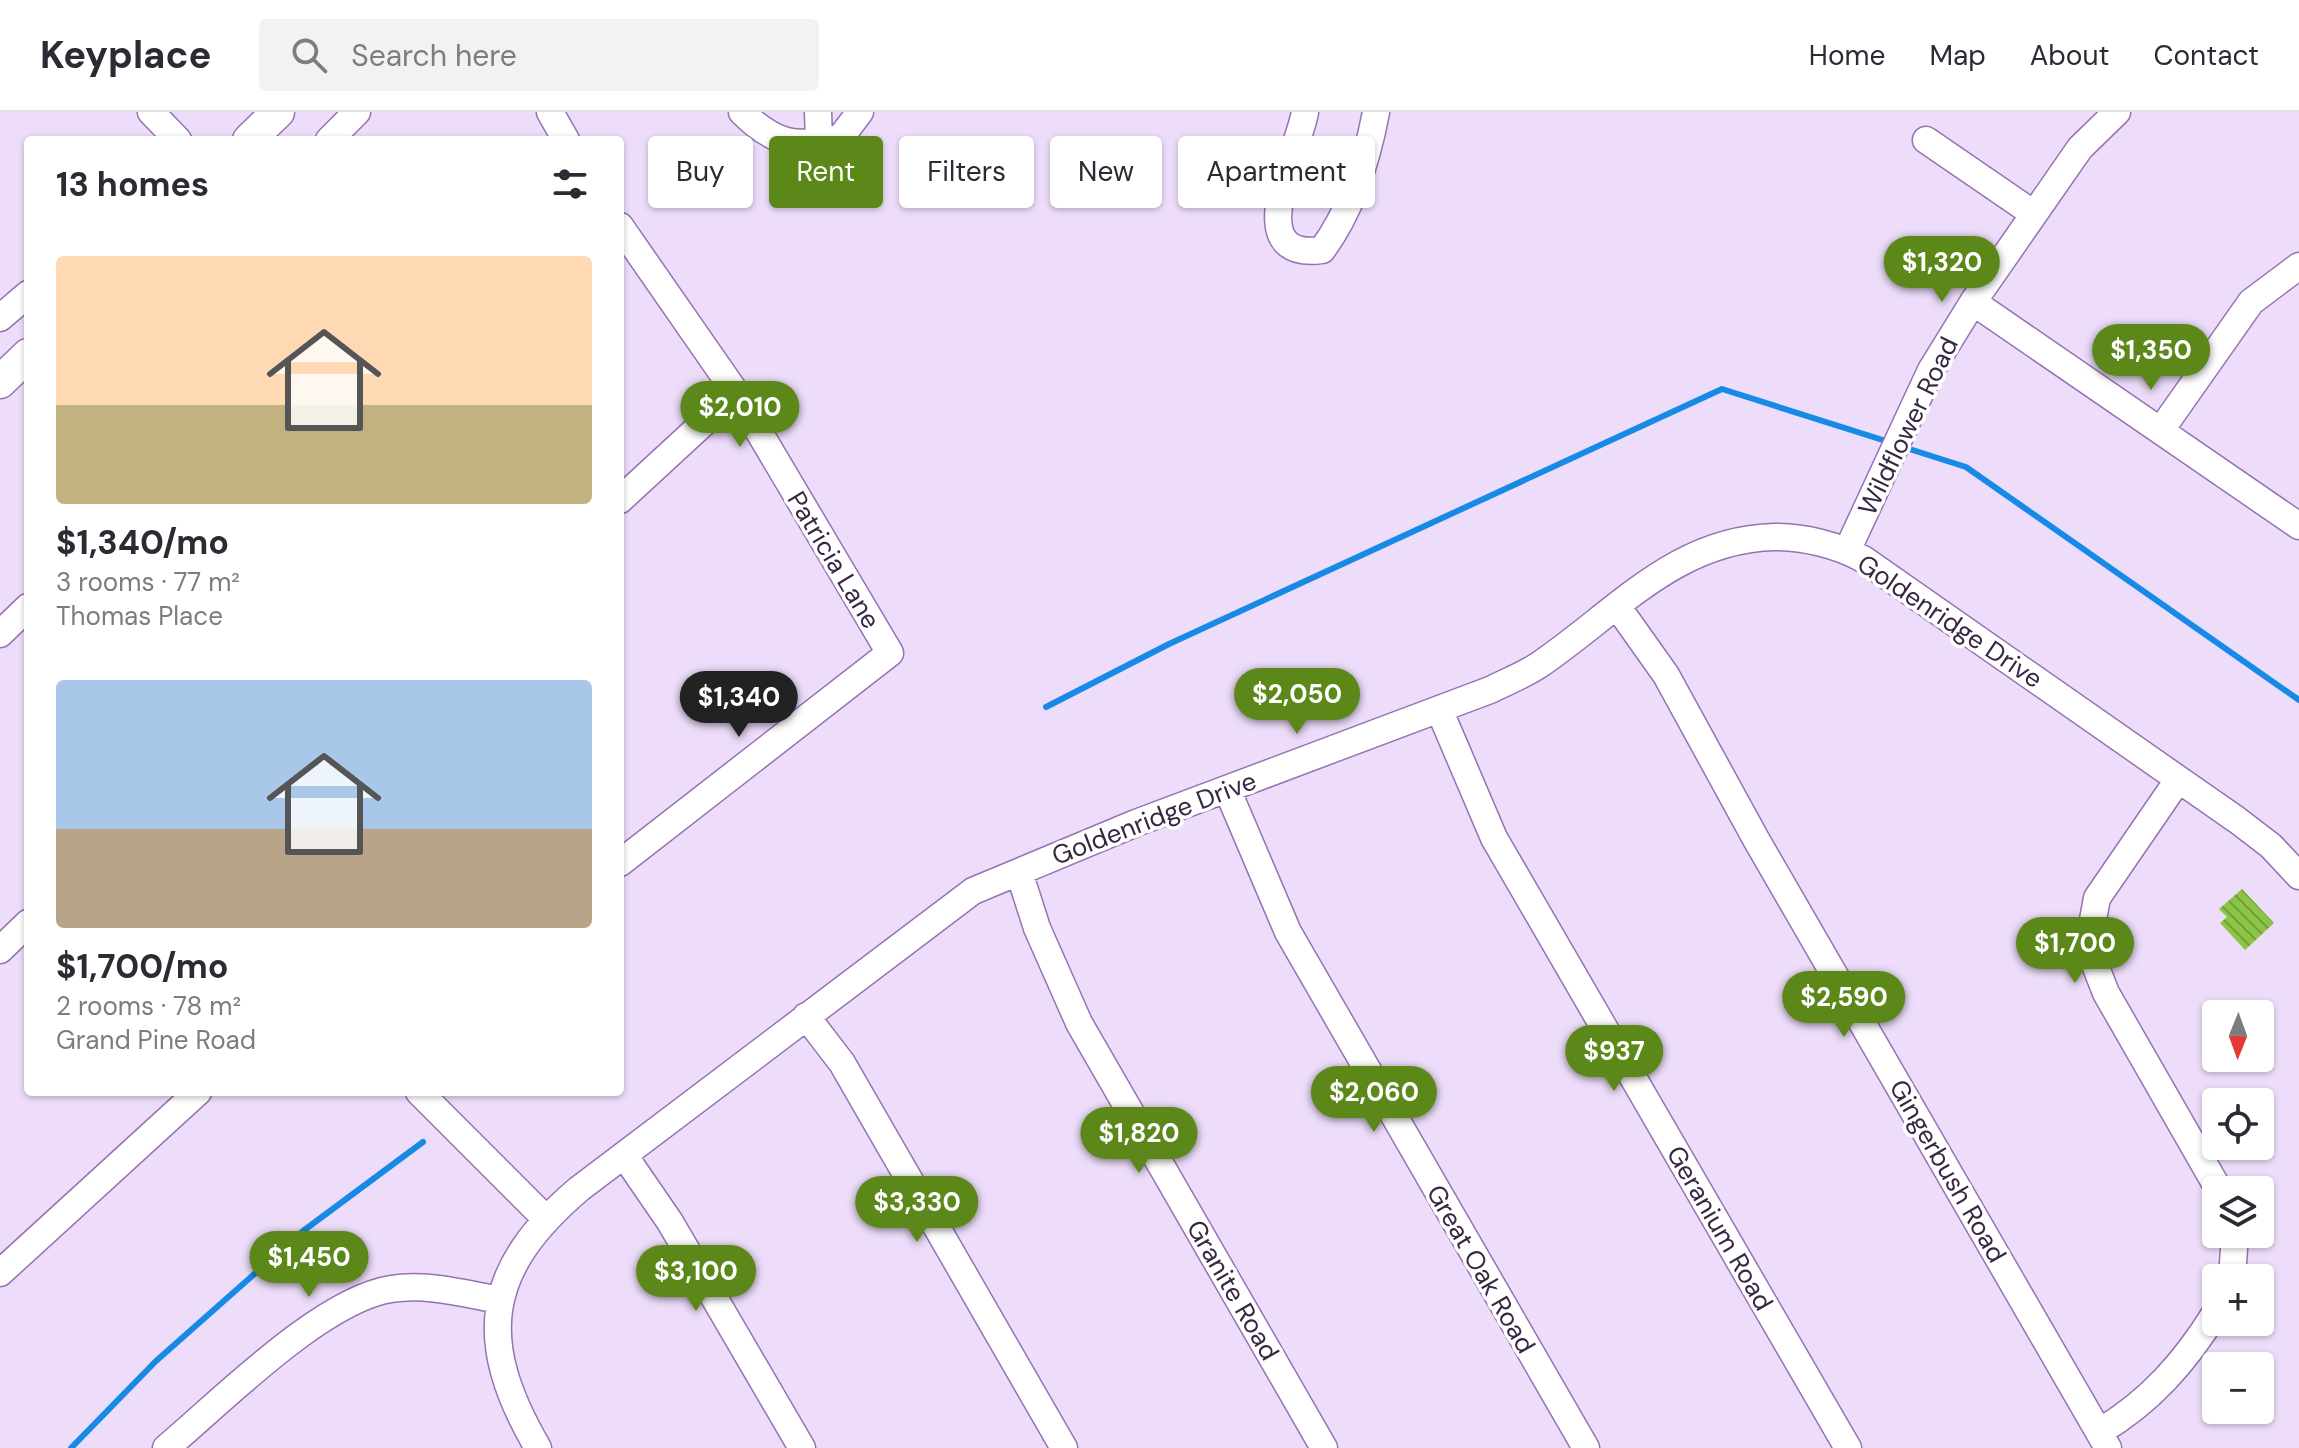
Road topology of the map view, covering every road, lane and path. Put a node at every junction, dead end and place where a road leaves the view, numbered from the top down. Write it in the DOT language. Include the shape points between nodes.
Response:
graph roads {
  1 [pos="151,112"];
  2 [pos="278,112"];
  3 [pos="357,112"];
  4 [pos="550,112"];
  5 [pos="742,112"];
  6 [pos="818,112"];
  7 [pos="860,112"];
  8 [pos="1305,112"];
  9 [pos="1376,112"];
  10 [pos="2117,112"];
  11 [pos="174,136"];
  12 [pos="253,136"];
  13 [pos="333,136"];
  14 [pos="564,136"];
  15 [pos="770,136"];
  16 [pos="819,136"];
  17 [pos="842,136"];
  18 [pos="1926,140"];
  19 [pos="2034,214"];
  20 [pos="624,232"];
  21 [pos="2299,266"];
  22 [pos="24,297"];
  23 [pos="1973,302"];
  24 [pos="0,318"];
  25 [pos="736,393"];
  26 [pos="2161,430"];
  27 [pos="624,496"];
  28 [pos="2299,526"];
  29 [pos="1847,551"];
  30 [pos="1617,606"];
  31 [pos="24,611"];
  32 [pos="0,634"];
  33 [pos="1439,709"];
  34 [pos="2178,780"];
  35 [pos="1227,789"];
  36 [pos="624,860"];
  37 [pos="1019,872"];
  38 [pos="2299,876"];
  39 [pos="24,927"];
  40 [pos="0,950"];
  41 [pos="806,1016"];
  42 [pos="194,1096"];
  43 [pos="423,1096"];
  44 [pos="624,1155"];
  45 [pos="2211,1176"];
  46 [pos="545,1218"];
  47 [pos="0,1273"];
  48 [pos="500,1300"];
  49 [pos="2202,1333"];
  50 [pos="2103,1440"];
  51 [pos="166,1448"];
  52 [pos="538,1448"];
  53 [pos="802,1448"];
  54 [pos="1064,1448"];
  55 [pos="1324,1448"];
  56 [pos="1586,1448"];
  57 [pos="1848,1448"];
  1 -- 11 [label="street"];
  2 -- 12 [label="main road"];
  3 -- 13 [label="street"];
  4 -- 14 [label="street"];
  5 -- 15 [label="street"];
  6 -- 16 [label="street"];
  7 -- 17 [label="street"];
  8 -- 9 [label="street" via="1275,218 1279,237 1307,252 1322,250 1340,225"];
  10 -- 19 [label="street, Wildflower Road" via="2080,148"];
  18 -- 19 [label="street"];
  19 -- 23 [label="street, Wildflower Road"];
  20 -- 25 [label="street, Patricia Lane"];
  21 -- 26 [label="street" via="2251,302"];
  22 -- 24 [label="street"];
  23 -- 26 [label="street"];
  23 -- 29 [label="street, Wildflower Road" via="1925,382"];
  25 -- 27 [label="street"];
  25 -- 36 [label="street, Patricia Lane" via="890,653"];
  26 -- 28 [label="street"];
  29 -- 30 [label="street, Goldenridge Drive" via="1800,538 1729,541 1697,552"];
  29 -- 34 [label="street, Goldenridge Drive"];
  30 -- 33 [label="street, Goldenridge Drive" via="1535,668"];
  30 -- 50 [label="street, Gingerbush Road" via="1674,689"];
  31 -- 32 [label="street"];
  33 -- 35 [label="street, Goldenridge Drive"];
  33 -- 57 [label="street, Geranium Road" via="1494,838"];
  34 -- 38 [label="street, Goldenridge Drive" via="2271,846"];
  34 -- 45 [label="street" via="2097,898 2088,947 2106,993"];
  35 -- 37 [label="street, Goldenridge Drive"];
  35 -- 56 [label="street, Great Oak Road" via="1288,932"];
  37 -- 41 [label="street, Goldenridge Drive" via="954,904"];
  37 -- 55 [label="street, Granite Road" via="1079,1023"];
  39 -- 40 [label="street"];
  41 -- 44 [label="street, Goldenridge Drive"];
  41 -- 54 [label="street" via="842,1063"];
  42 -- 47 [label="street"];
  43 -- 46 [label="street"];
  44 -- 46 [label="street, Goldenridge Drive"];
  44 -- 53 [label="street" via="670,1222"];
  46 -- 48 [label="street, Goldenridge Drive" via="512,1266"];
  48 -- 51 [label="street" via="429,1287 390,1289 361,1298 300,1336"];
  48 -- 52 [label="street, Goldenridge Drive" via="500,1361 508,1390"];
  49 -- 50 [label="street" via="2178,1368"];
}
